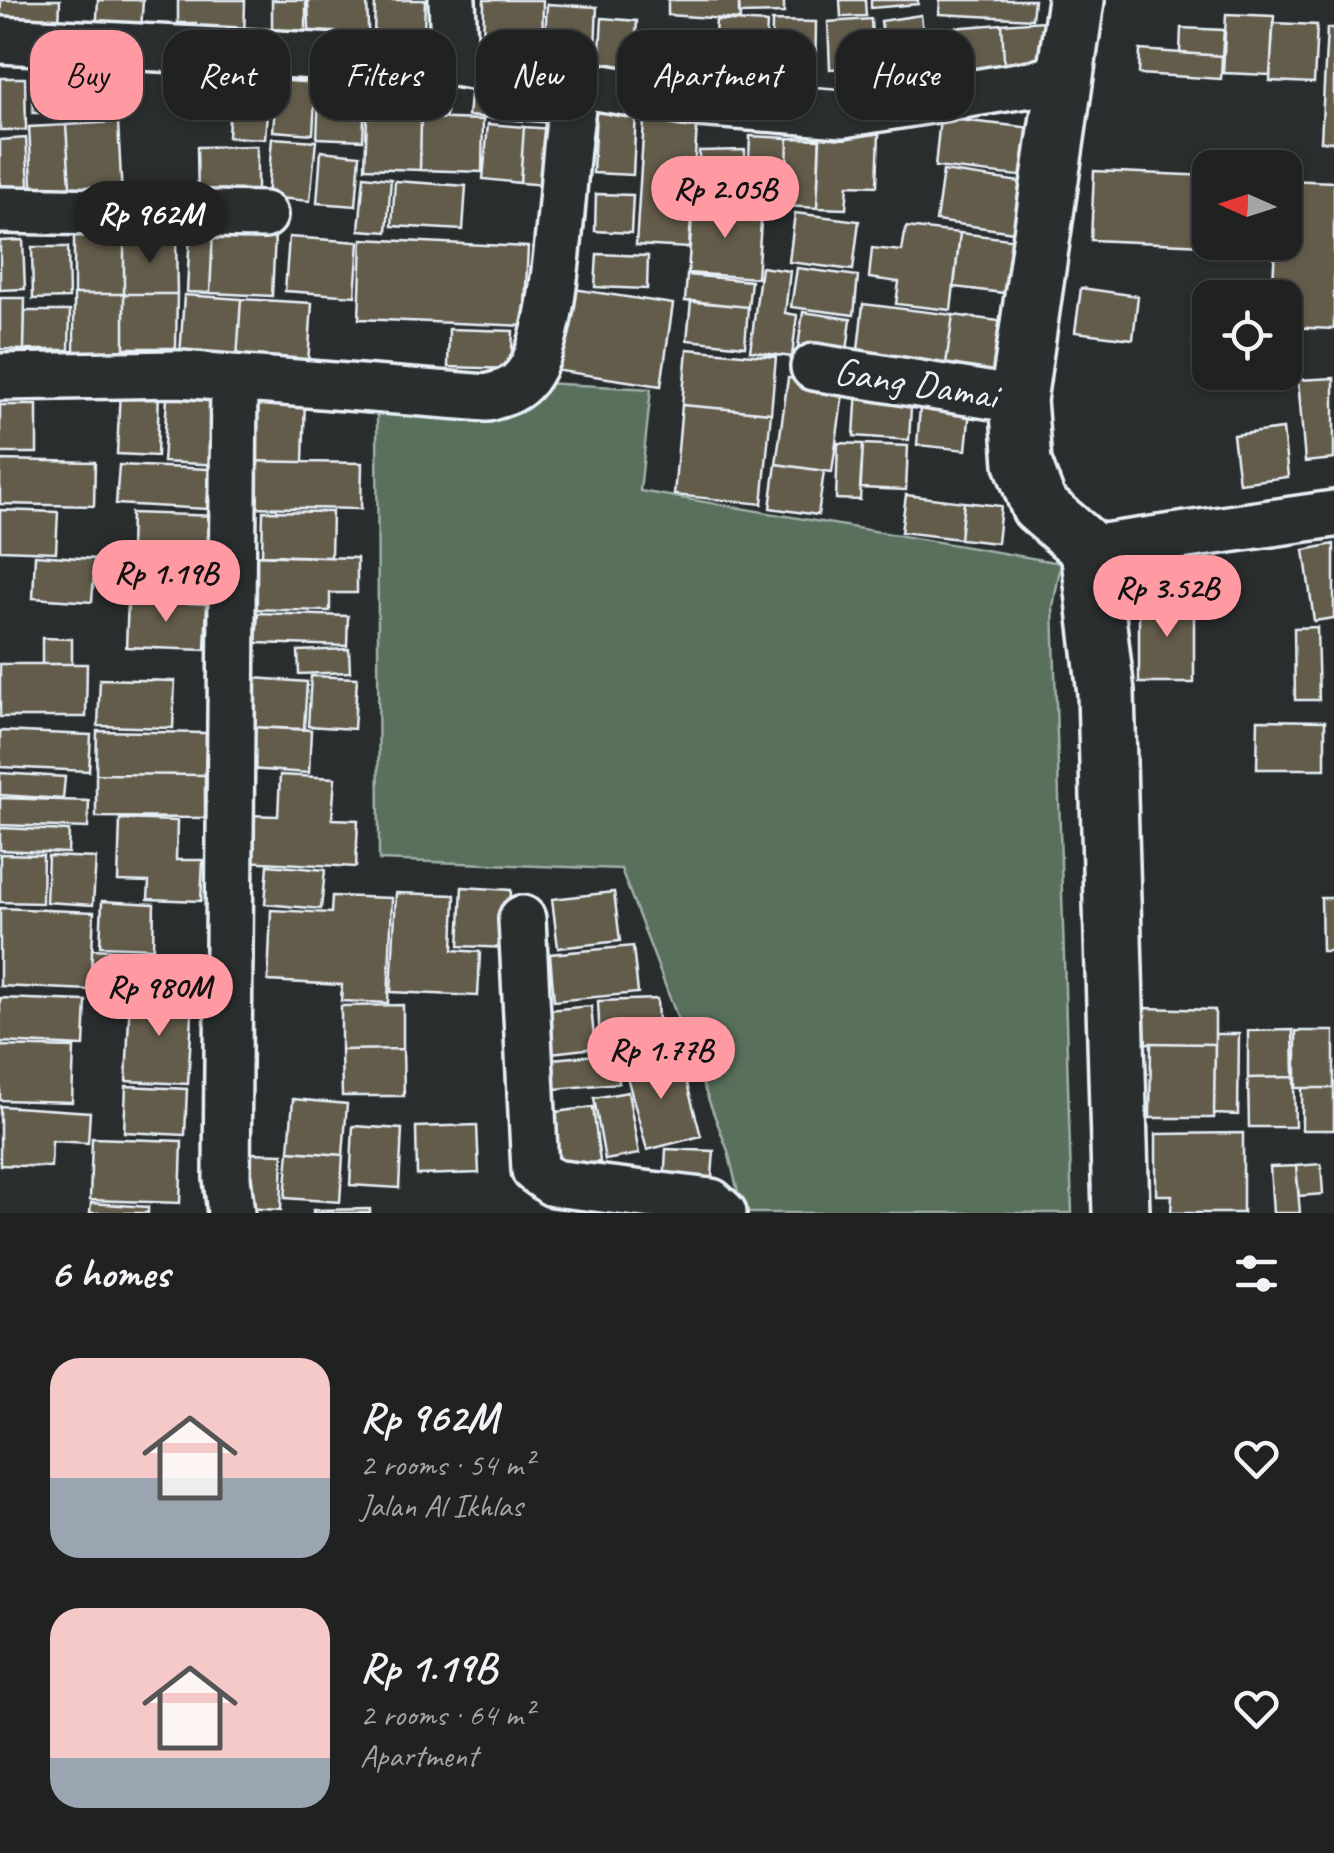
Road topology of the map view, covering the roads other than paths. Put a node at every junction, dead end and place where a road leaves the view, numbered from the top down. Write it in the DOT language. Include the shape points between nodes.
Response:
graph roads {
  1 [pos="452,0"];
  2 [pos="1076,0"];
  3 [pos="453,30"];
  4 [pos="0,40"];
  5 [pos="310,56"];
  6 [pos="1062,79"];
  7 [pos="597,86"];
  8 [pos="567,120"];
  9 [pos="0,210"];
  10 [pos="264,215"];
  11 [pos="814,367"];
  12 [pos="0,377"];
  13 [pos="234,380"];
  14 [pos="1018,400"];
  15 [pos="1334,514"];
  16 [pos="1089,549"];
  17 [pos="522,919"];
  18 [pos="231,1213"];
  19 [pos="723,1213"];
  20 [pos="1121,1213"];
  1 -- 3 [label="street"];
  2 -- 6 [label="street"];
  4 -- 5 [label="street"];
  6 -- 7 [label="street" via="843,114 686,102"];
  6 -- 14 [label="street"];
  8 -- 13 [label="street" via="542,347 512,391 487,398"];
  9 -- 10 [label="street"];
  11 -- 14 [label="street, Gang Damai"];
  12 -- 13 [label="street" via="180,374"];
  13 -- 18 [label="street" via="226,942"];
  14 -- 16 [label="street" via="1023,464 1039,506"];
  15 -- 16 [label="street"];
  16 -- 20 [label="street" via="1106,693"];
  17 -- 19 [label="street" via="535,1170 553,1183 711,1202"];
}
